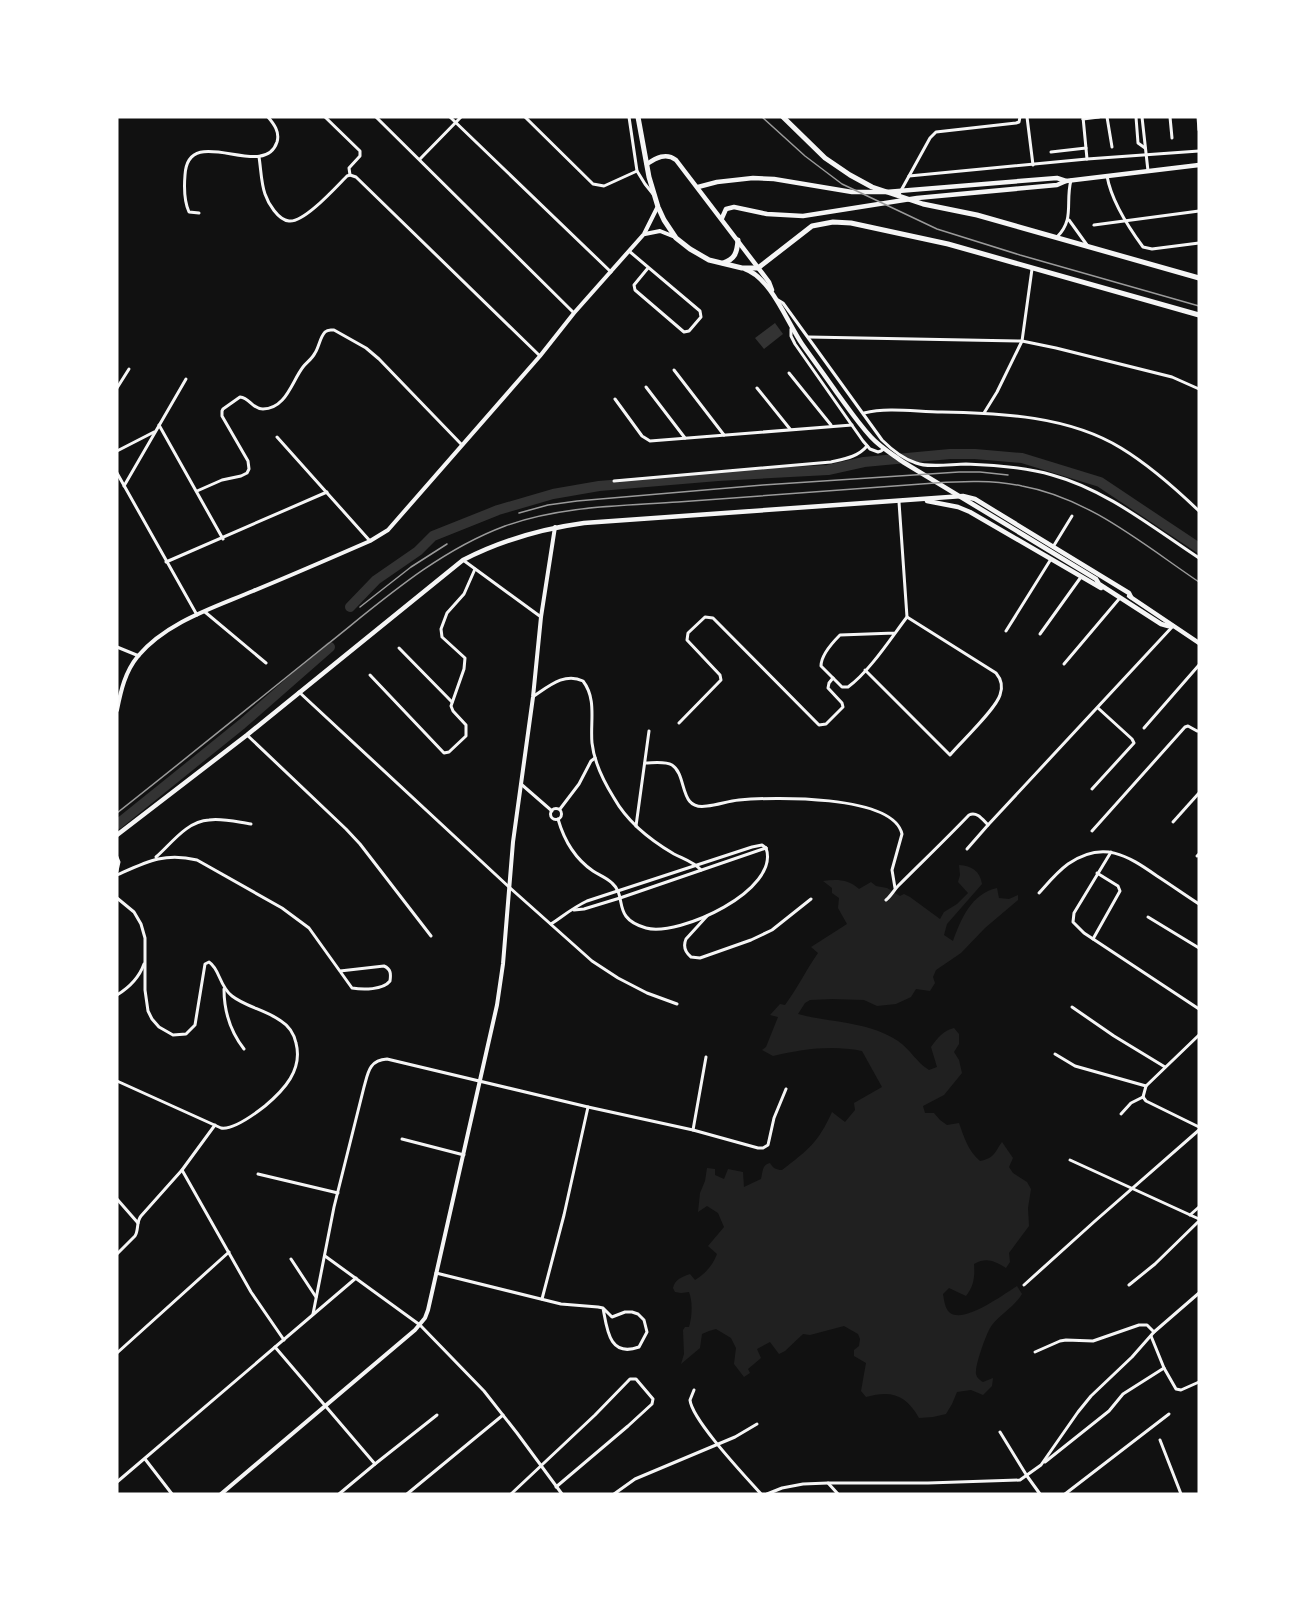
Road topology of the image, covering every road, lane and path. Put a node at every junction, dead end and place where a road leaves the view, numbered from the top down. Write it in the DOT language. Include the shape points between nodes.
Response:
graph roads {
  1 [pos="268,117"];
  2 [pos="325,117"];
  3 [pos="376,117"];
  4 [pos="450,117"];
  5 [pos="461,117"];
  6 [pos="525,117"];
  7 [pos="629,117"];
  8 [pos="638,117"];
  9 [pos="783,117"];
  10 [pos="1027,117"];
  11 [pos="1099,117"];
  12 [pos="1107,117"];
  13 [pos="1136,117"];
  14 [pos="1142,117"];
  15 [pos="1170,117"];
  16 [pos="1198,117"];
  17 [pos="1020,118"];
  18 [pos="1083,118"];
  19 [pos="455,123"];
  20 [pos="1199,130"];
  21 [pos="1172,138"];
  22 [pos="1112,147"];
  23 [pos="1086,148"];
  24 [pos="1145,148"];
  25 [pos="1199,151"];
  26 [pos="1051,152"];
  27 [pos="1146,155"];
  28 [pos="259,157"];
  29 [pos="420,159"];
  30 [pos="1087,159"];
  31 [pos="647,164"];
  32 [pos="1034,165"];
  33 [pos="1199,165"];
  34 [pos="637,171"];
  35 [pos="1148,171"];
  36 [pos="350,175"];
  37 [pos="909,176"];
  38 [pos="1107,176"];
  39 [pos="1068,180"];
  40 [pos="698,187"];
  41 [pos="653,195"];
  42 [pos="898,196"];
  43 [pos="658,207"];
  44 [pos="1199,211"];
  45 [pos="199,213"];
  46 [pos="722,218"];
  47 [pos="1069,220"];
  48 [pos="1127,221"];
  49 [pos="1094,225"];
  50 [pos="644,234"];
  51 [pos="1058,237"];
  52 [pos="676,238"];
  53 [pos="738,240"];
  54 [pos="1199,243"];
  55 [pos="1088,246"];
  56 [pos="629,251"];
  57 [pos="721,264"];
  58 [pos="1033,267"];
  59 [pos="648,268"];
  60 [pos="742,268"];
  61 [pos="758,268"];
  62 [pos="611,272"];
  63 [pos="1199,278"];
  64 [pos="774,296"];
  65 [pos="574,313"];
  66 [pos="1199,315"];
  67 [pos="791,327"];
  68 [pos="807,337"];
  69 [pos="1022,341"];
  70 [pos="540,356"];
  71 [pos="129,369"];
  72 [pos="674,370"];
  73 [pos="789,373"];
  74 [pos="186,380"];
  75 [pos="646,387"];
  76 [pos="117,388"];
  77 [pos="757,388"];
  78 [pos="1199,389"];
  79 [pos="615,399"];
  80 [pos="864,413"];
  81 [pos="984,413"];
  82 [pos="159,425"];
  83 [pos="852,425"];
  84 [pos="832,426"];
  85 [pos="791,429"];
  86 [pos="156,431"];
  87 [pos="724,435"];
  88 [pos="277,437"];
  89 [pos="685,438"];
  90 [pos="462,445"];
  91 [pos="887,445"];
  92 [pos="867,446"];
  93 [pos="117,451"];
  94 [pos="117,473"];
  95 [pos="614,481"];
  96 [pos="124,486"];
  97 [pos="197,491"];
  98 [pos="327,492"];
  99 [pos="922,500"];
  100 [pos="899,502"];
  101 [pos="1199,511"];
  102 [pos="1072,516"];
  103 [pos="555,527"];
  104 [pos="223,539"];
  105 [pos="370,541"];
  106 [pos="1053,547"];
  107 [pos="1199,558"];
  108 [pos="463,560"];
  109 [pos="1051,560"];
  110 [pos="166,562"];
  111 [pos="475,569"];
  112 [pos="1081,577"];
  113 [pos="1119,599"];
  114 [pos="1130,599"];
  115 [pos="205,612"];
  116 [pos="197,616"];
  117 [pos="541,617"];
  118 [pos="907,617"];
  119 [pos="1173,626"];
  120 [pos="1006,631"];
  121 [pos="895,633"];
  122 [pos="1040,634"];
  123 [pos="117,642"];
  124 [pos="1199,643"];
  125 [pos="118,647"];
  126 [pos="399,648"];
  127 [pos="139,656"];
  128 [pos="266,663"];
  129 [pos="1064,664"];
  130 [pos="1199,665"];
  131 [pos="865,670"];
  132 [pos="370,675"];
  133 [pos="833,678"];
  134 [pos="299,692"];
  135 [pos="533,697"];
  136 [pos="452,702"];
  137 [pos="1098,708"];
  138 [pos="117,710"];
  139 [pos="679,723"];
  140 [pos="1144,728"];
  141 [pos="649,731"];
  142 [pos="1199,731"];
  143 [pos="247,735"];
  144 [pos="595,758"];
  145 [pos="645,763"];
  146 [pos="521,784"];
  147 [pos="1092,789"];
  148 [pos="1199,793"];
  149 [pos="560,809"];
  150 [pos="552,811"];
  151 [pos="558,819"];
  152 [pos="1173,822"];
  153 [pos="251,824"];
  154 [pos="988,825"];
  155 [pos="636,826"];
  156 [pos="1092,831"];
  157 [pos="117,835"];
  158 [pos="766,848"];
  159 [pos="967,849"];
  160 [pos="1111,852"];
  161 [pos="117,857"];
  162 [pos="155,859"];
  163 [pos="697,865"];
  164 [pos="701,870"];
  165 [pos="117,873"];
  166 [pos="1097,873"];
  167 [pos="509,887"];
  168 [pos="895,888"];
  169 [pos="617,891"];
  170 [pos="1039,893"];
  171 [pos="117,898"];
  172 [pos="620,898"];
  173 [pos="811,899"];
  174 [pos="886,900"];
  175 [pos="1199,904"];
  176 [pos="573,910"];
  177 [pos="709,914"];
  178 [pos="1148,918"];
  179 [pos="550,924"];
  180 [pos="431,936"];
  181 [pos="1093,939"];
  182 [pos="1199,948"];
  183 [pos="144,962"];
  184 [pos="340,971"];
  185 [pos="224,989"];
  186 [pos="117,994"];
  187 [pos="677,1004"];
  188 [pos="1072,1007"];
  189 [pos="1199,1008"];
  190 [pos="1199,1035"];
  191 [pos="244,1049"];
  192 [pos="1054,1054"];
  193 [pos="706,1057"];
  194 [pos="1166,1067"];
  195 [pos="117,1081"];
  196 [pos="480,1081"];
  197 [pos="1146,1086"];
  198 [pos="786,1089"];
  199 [pos="1143,1097"];
  200 [pos="588,1107"];
  201 [pos="1121,1114"];
  202 [pos="215,1125"];
  203 [pos="1199,1129"];
  204 [pos="693,1130"];
  205 [pos="402,1139"];
  206 [pos="464,1155"];
  207 [pos="1070,1160"];
  208 [pos="182,1170"];
  209 [pos="258,1174"];
  210 [pos="1133,1189"];
  211 [pos="338,1193"];
  212 [pos="117,1199"];
  213 [pos="1199,1207"];
  214 [pos="1190,1215"];
  215 [pos="1199,1220"];
  216 [pos="138,1223"];
  217 [pos="229,1252"];
  218 [pos="117,1254"];
  219 [pos="325,1256"];
  220 [pos="291,1259"];
  221 [pos="436,1272"];
  222 [pos="356,1278"];
  223 [pos="1129,1284"];
  224 [pos="1024,1285"];
  225 [pos="1199,1293"];
  226 [pos="316,1297"];
  227 [pos="542,1299"];
  228 [pos="603,1308"];
  229 [pos="312,1314"];
  230 [pos="420,1325"];
  231 [pos="1154,1332"];
  232 [pos="1151,1335"];
  233 [pos="284,1340"];
  234 [pos="275,1347"];
  235 [pos="1035,1352"];
  236 [pos="117,1353"];
  237 [pos="1164,1368"];
  238 [pos="1199,1382"];
  239 [pos="694,1390"];
  240 [pos="325,1405"];
  241 [pos="1169,1414"];
  242 [pos="437,1415"];
  243 [pos="503,1415"];
  244 [pos="757,1424"];
  245 [pos="1000,1432"];
  246 [pos="1160,1440"];
  247 [pos="718,1444"];
  248 [pos="145,1459"];
  249 [pos="375,1464"];
  250 [pos="1041,1465"];
  251 [pos="541,1466"];
  252 [pos="1027,1476"];
  253 [pos="117,1482"];
  254 [pos="828,1483"];
  255 [pos="556,1486"];
  256 [pos="172,1494"];
  257 [pos="220,1494"];
  258 [pos="339,1494"];
  259 [pos="407,1494"];
  260 [pos="511,1494"];
  261 [pos="562,1494"];
  262 [pos="614,1494"];
  263 [pos="761,1494"];
  264 [pos="767,1494"];
  265 [pos="838,1494"];
  266 [pos="1040,1494"];
  267 [pos="1065,1494"];
  268 [pos="1181,1494"];
  1 -- 28 [label="street" via="277,130 276,144 268,154"];
  2 -- 36 [label="street" via="361,152 350,168"];
  3 -- 29 [label="street"];
  4 -- 19 [label="street"];
  5 -- 19 [label="street"];
  6 -- 34 [label="street" via="593,184 604,186"];
  7 -- 34 [label="street"];
  8 -- 31 [label="main road"];
  9 -- 42 [label="main road" via="825,158 850,176"];
  10 -- 32 [label="street"];
  11 -- 18 [label="street"];
  12 -- 22 [label="street"];
  13 -- 24 [label="street" via="1138,143"];
  14 -- 24 [label="street"];
  15 -- 21 [label="street"];
  16 -- 20 [label="street"];
  17 -- 37 [label="street" via="1016,123 936,132"];
  18 -- 23 [label="street"];
  19 -- 29 [label="street"];
  19 -- 62 [label="street"];
  23 -- 26 [label="street"];
  23 -- 30 [label="street"];
  24 -- 27 [label="street"];
  25 -- 27 [label="street"];
  27 -- 30 [label="street"];
  27 -- 35 [label="street"];
  28 -- 36 [label="street" via="265,194 273,209 289,221 301,217"];
  28 -- 45 [label="street" via="215,152 193,156 186,165 185,194 188,211"];
  29 -- 65 [label="street"];
  30 -- 32 [label="street"];
  31 -- 40 [label="main road" via="662,156 672,157"];
  31 -- 41 [label="main road"];
  32 -- 37 [label="street"];
  33 -- 35 [label="main road"];
  34 -- 41 [label="street"];
  35 -- 38 [label="main road"];
  36 -- 70 [label="street"];
  37 -- 42 [label="street"];
  38 -- 39 [label="main road"];
  38 -- 48 [label="street" via="1110,193"];
  39 -- 40 [label="main road" via="886,192 753,178"];
  39 -- 46 [label="main road" via="1058,185 917,198 803,216 734,207 726,209"];
  39 -- 47 [label="street"];
  40 -- 46 [label="main road"];
  41 -- 43 [label="main road"];
  42 -- 51 [label="main road"];
  43 -- 50 [label="street"];
  43 -- 52 [label="main road"];
  44 -- 48 [label="street"];
  46 -- 53 [label="main road"];
  47 -- 51 [label="street"];
  47 -- 55 [label="street"];
  48 -- 49 [label="street"];
  48 -- 54 [label="street" via="1146,249"];
  50 -- 52 [label="street" via="663,231"];
  50 -- 56 [label="street"];
  51 -- 55 [label="main road"];
  52 -- 57 [label="main road" via="700,256"];
  53 -- 57 [label="main road" via="734,257"];
  53 -- 61 [label="main road"];
  55 -- 63 [label="main road"];
  56 -- 59 [label="street"];
  56 -- 62 [label="street"];
  57 -- 60 [label="main road"];
  58 -- 61 [label="main road" via="909,235 833,222 806,229"];
  58 -- 66 [label="main road"];
  58 -- 69 [label="street"];
  59 -- 59 [label="street" via="701,313 689,331 684,332 635,290 634,285"];
  60 -- 61 [label="main road"];
  60 -- 64 [label="main road" via="758,276"];
  61 -- 64 [label="main road"];
  62 -- 65 [label="street"];
  64 -- 67 [label="main road"];
  64 -- 68 [label="street"];
  65 -- 70 [label="street"];
  67 -- 83 [label="street" via="795,344"];
  67 -- 114 [label="main road" via="861,426 886,451 1096,579 1103,579"];
  68 -- 69 [label="street"];
  68 -- 80 [label="street"];
  69 -- 78 [label="street" via="1172,377"];
  69 -- 81 [label="street"];
  70 -- 90 [label="street"];
  71 -- 76 [label="street"];
  72 -- 87 [label="street"];
  73 -- 84 [label="street"];
  74 -- 82 [label="street"];
  75 -- 89 [label="street"];
  77 -- 85 [label="street"];
  79 -- 89 [label="street" via="646,440"];
  80 -- 81 [label="street"];
  80 -- 91 [label="street"];
  81 -- 101 [label="street" via="1046,421 1104,439 1155,472"];
  82 -- 86 [label="street"];
  82 -- 97 [label="street"];
  83 -- 84 [label="street"];
  83 -- 92 [label="street"];
  84 -- 85 [label="street"];
  85 -- 87 [label="street"];
  86 -- 93 [label="street"];
  86 -- 96 [label="street"];
  87 -- 89 [label="street"];
  88 -- 98 [label="street"];
  90 -- 97 [label="street" via="366,348 334,330 326,331 314,355 278,404 257,408 240,397 223,409 222,416 248,461 248,473"];
  90 -- 105 [label="street" via="392,526"];
  91 -- 92 [label="street" via="878,452"];
  91 -- 107 [label="street" via="913,462 926,465 1002,466 1075,483 1107,498"];
  92 -- 95 [label="street" via="831,462"];
  94 -- 96 [label="street"];
  96 -- 110 [label="street"];
  97 -- 104 [label="street"];
  98 -- 104 [label="street"];
  98 -- 105 [label="street"];
  99 -- 100 [label="main road"];
  99 -- 106 [label="main road" via="952,496 975,499"];
  99 -- 109 [label="main road" via="970,512"];
  100 -- 103 [label="main road"];
  100 -- 118 [label="street"];
  102 -- 106 [label="street"];
  103 -- 108 [label="main road" via="513,538"];
  103 -- 117 [label="street"];
  104 -- 110 [label="street"];
  105 -- 115 [label="street"];
  106 -- 114 [label="main road" via="1129,593"];
  108 -- 111 [label="street"];
  108 -- 134 [label="main road"];
  109 -- 112 [label="main road"];
  109 -- 120 [label="street"];
  110 -- 116 [label="street"];
  111 -- 117 [label="street"];
  111 -- 136 [label="street" via="441,629 442,637 465,658"];
  112 -- 113 [label="main road"];
  112 -- 122 [label="street"];
  113 -- 114 [label="main road"];
  113 -- 129 [label="street"];
  114 -- 119 [label="main road"];
  115 -- 116 [label="street"];
  115 -- 128 [label="street"];
  116 -- 127 [label="street" via="163,634"];
  117 -- 135 [label="street"];
  118 -- 121 [label="street"];
  118 -- 131 [label="street" via="996,673 1002,683 998,701 950,755"];
  119 -- 124 [label="main road"];
  119 -- 137 [label="street"];
  121 -- 131 [label="street"];
  121 -- 133 [label="street" via="840,635 820,663"];
  123 -- 125 [label="street"];
  125 -- 127 [label="street"];
  126 -- 136 [label="street"];
  127 -- 138 [label="street" via="126,676"];
  130 -- 140 [label="street"];
  131 -- 133 [label="street" via="846,688"];
  132 -- 136 [label="street" via="444,753 467,731 453,711"];
  133 -- 139 [label="street" via="828,688 843,707 826,724 819,724 713,618 705,617 688,633 687,640 721,680"];
  134 -- 143 [label="main road"];
  134 -- 167 [label="street"];
  135 -- 144 [label="street" via="564,678 584,681 591,696"];
  135 -- 146 [label="street"];
  137 -- 147 [label="street" via="1134,743"];
  137 -- 154 [label="street"];
  141 -- 145 [label="street"];
  142 -- 156 [label="street" via="1184,728"];
  143 -- 157 [label="main road"];
  143 -- 180 [label="street" via="360,844"];
  144 -- 149 [label="street"];
  144 -- 155 [label="street" via="614,800"];
  145 -- 155 [label="street"];
  145 -- 168 [label="street" via="672,765 681,778 684,793 697,806 756,799 804,799 876,810 901,829 892,870"];
  146 -- 150 [label="street"];
  146 -- 167 [label="street"];
  148 -- 152 [label="street"];
  149 -- 150 [label="street"];
  149 -- 151 [label="street" via="562,815"];
  150 -- 151 [label="street" via="552,817"];
  151 -- 169 [label="street" via="576,857 611,882"];
  153 -- 162 [label="street" via="212,819 199,822"];
  154 -- 159 [label="street"];
  154 -- 168 [label="street" via="976,814 969,815"];
  155 -- 163 [label="street" via="663,847"];
  158 -- 163 [label="street" via="758,845"];
  158 -- 164 [label="street"];
  158 -- 177 [label="street" via="767,862 758,880 745,893"];
  160 -- 166 [label="street"];
  160 -- 170 [label="street" via="1076,859"];
  160 -- 175 [label="street" via="1129,857"];
  161 -- 165 [label="street"];
  162 -- 165 [label="street"];
  162 -- 184 [label="street" via="196,860 282,908 309,928"];
  163 -- 164 [label="street"];
  163 -- 169 [label="street"];
  164 -- 172 [label="street"];
  166 -- 181 [label="street" via="1072,918"];
  166 -- 181 [label="street" via="1120,891"];
  167 -- 179 [label="street"];
  167 -- 196 [label="street" via="497,1005"];
  168 -- 174 [label="street"];
  169 -- 172 [label="street"];
  169 -- 176 [label="street"];
  171 -- 183 [label="street" via="141,924"];
  172 -- 176 [label="street"];
  172 -- 177 [label="street" via="627,918 646,928 677,927"];
  173 -- 177 [label="street" via="785,921 751,940 700,958 691,957 684,944 686,939"];
  176 -- 179 [label="street"];
  178 -- 182 [label="street"];
  179 -- 187 [label="street" via="618,978"];
  181 -- 189 [label="street"];
  183 -- 185 [label="street" via="148,1011 159,1027 173,1035 186,1034 195,1025 207,962 216,968"];
  183 -- 186 [label="street" via="134,982"];
  184 -- 184 [label="street" via="354,989 385,987 391,972 384,966"];
  185 -- 191 [label="street" via="231,1028"];
  185 -- 202 [label="street" via="245,1004 280,1019 295,1039 298,1051 295,1071 264,1107 228,1129"];
  188 -- 194 [label="street"];
  190 -- 194 [label="street"];
  192 -- 197 [label="street" via="1075,1066"];
  193 -- 204 [label="street"];
  194 -- 197 [label="street"];
  195 -- 202 [label="street"];
  196 -- 200 [label="street"];
  196 -- 206 [label="street"];
  196 -- 211 [label="street" via="387,1059 372,1064"];
  197 -- 199 [label="street"];
  198 -- 204 [label="street" via="766,1146 758,1148"];
  199 -- 201 [label="street"];
  199 -- 203 [label="street"];
  200 -- 204 [label="street"];
  200 -- 227 [label="street"];
  202 -- 208 [label="street"];
  203 -- 210 [label="street"];
  205 -- 206 [label="street"];
  206 -- 221 [label="street"];
  207 -- 210 [label="street"];
  208 -- 216 [label="street"];
  208 -- 217 [label="street"];
  209 -- 211 [label="street"];
  210 -- 214 [label="street"];
  210 -- 224 [label="street"];
  211 -- 219 [label="street"];
  212 -- 216 [label="street"];
  213 -- 214 [label="street"];
  214 -- 215 [label="street"];
  215 -- 223 [label="street"];
  216 -- 218 [label="street" via="135,1236"];
  217 -- 233 [label="street"];
  217 -- 236 [label="street"];
  219 -- 222 [label="street"];
  219 -- 226 [label="street"];
  220 -- 226 [label="street"];
  221 -- 227 [label="street"];
  221 -- 230 [label="street" via="428,1310"];
  222 -- 229 [label="street"];
  222 -- 230 [label="street"];
  225 -- 231 [label="street"];
  226 -- 229 [label="street"];
  227 -- 228 [label="street"];
  228 -- 228 [label="street" via="612,1317 632,1312 644,1320 647,1332 639,1347 624,1350 611,1341"];
  229 -- 233 [label="street"];
  230 -- 240 [label="street"];
  230 -- 243 [label="street"];
  231 -- 232 [label="street"];
  231 -- 235 [label="street" via="1147,1325 1139,1325 1093,1341 1060,1341"];
  232 -- 237 [label="street"];
  232 -- 250 [label="street" via="1085,1403"];
  233 -- 234 [label="street"];
  234 -- 240 [label="street"];
  234 -- 248 [label="street"];
  237 -- 238 [label="street" via="1178,1390"];
  237 -- 250 [label="street" via="1129,1389 1109,1411"];
  239 -- 247 [label="street" via="690,1400 693,1412"];
  240 -- 249 [label="street"];
  240 -- 257 [label="street"];
  241 -- 267 [label="street"];
  242 -- 249 [label="street"];
  243 -- 251 [label="street"];
  243 -- 259 [label="street"];
  244 -- 247 [label="street"];
  245 -- 252 [label="street"];
  246 -- 268 [label="street"];
  247 -- 262 [label="street" via="635,1479"];
  247 -- 263 [label="street"];
  248 -- 253 [label="street"];
  248 -- 256 [label="street"];
  249 -- 258 [label="street"];
  250 -- 252 [label="street"];
  251 -- 255 [label="street"];
  251 -- 255 [label="street" via="630,1379 636,1379 653,1399 628,1426"];
  251 -- 260 [label="street"];
  252 -- 254 [label="street" via="1011,1482"];
  252 -- 266 [label="street"];
  254 -- 264 [label="street" via="803,1484"];
  254 -- 265 [label="street"];
  255 -- 261 [label="street"];
}
